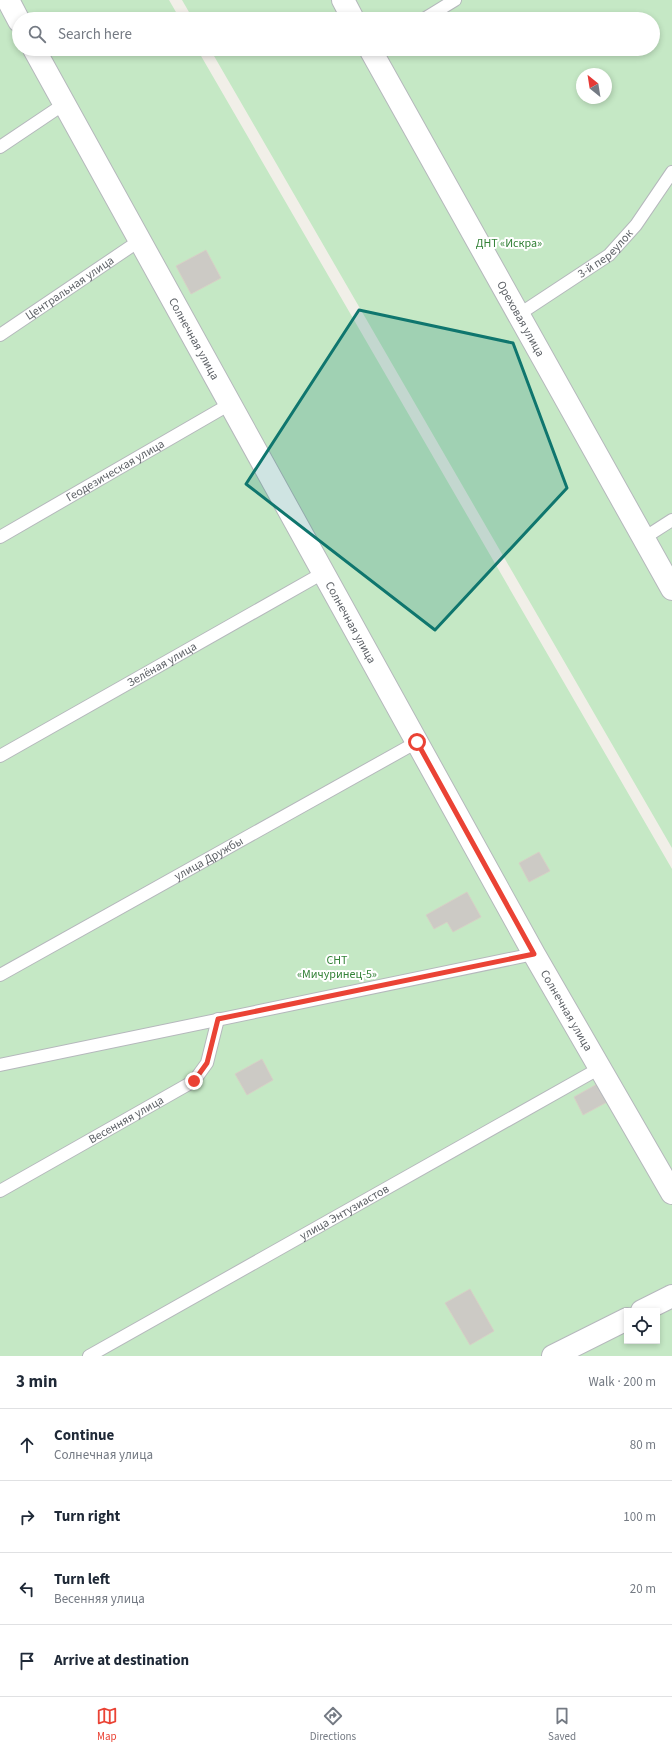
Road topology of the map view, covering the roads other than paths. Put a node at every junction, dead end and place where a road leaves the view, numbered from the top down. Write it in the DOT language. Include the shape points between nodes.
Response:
graph roads {
  1 [pos="8,0"];
  2 [pos="343,0"];
  3 [pos="455,0"];
  4 [pos="14,12"];
  5 [pos="349,12"];
  6 [pos="435,12"];
  7 [pos="38,56"];
  8 [pos="375,56"];
  9 [pos="64,104"];
  10 [pos="0,147"];
  11 [pos="672,172"];
  12 [pos="140,241"];
  13 [pos="518,315"];
  14 [pos="0,335"];
  15 [pos="230,404"];
  16 [pos="672,520"];
  17 [pos="0,537"];
  18 [pos="644,538"];
  19 [pos="323,573"];
  20 [pos="672,589"];
  21 [pos="417,742"];
  22 [pos="0,756"];
  23 [pos="534,954"];
  24 [pos="0,975"];
  25 [pos="218,1019"];
  26 [pos="0,1064"];
  27 [pos="600,1068"];
  28 [pos="0,1191"];
  29 [pos="672,1193"];
  30 [pos="672,1296"];
  31 [pos="648,1308"];
  32 [pos="624,1320"];
  33 [pos="89,1356"];
  34 [pos="553,1356"];
  1 -- 4 [label="street"];
  2 -- 5 [label="street"];
  3 -- 6 [label="lane"];
  7 -- 9 [label="street, Солнечная улица"];
  8 -- 13 [label="street, Ореховая улица"];
  9 -- 10 [label="lane"];
  9 -- 12 [label="street, Солнечная улица"];
  11 -- 13 [label="lane, 3-й переулок" via="636,225 609,256"];
  12 -- 14 [label="lane, Центральная улица"];
  12 -- 15 [label="street, Солнечная улица"];
  13 -- 18 [label="street, Ореховая улица"];
  15 -- 17 [label="lane, Геодезическая улица"];
  15 -- 19 [label="street, Солнечная улица"];
  16 -- 18 [label="lane"];
  18 -- 20 [label="street, Ореховая улица"];
  19 -- 21 [label="street, Солнечная улица"];
  19 -- 22 [label="lane, Зелёная улица"];
  21 -- 23 [label="street, Солнечная улица"];
  21 -- 24 [label="lane, улица Дружбы"];
  23 -- 25 [label="lane"];
  23 -- 27 [label="street, Солнечная улица"];
  25 -- 26 [label="lane"];
  25 -- 28 [label="lane, Весенняя улица" via="207,1063 194,1081"];
  27 -- 29 [label="street, Солнечная улица"];
  27 -- 33 [label="lane, улица Энтузиастов"];
  30 -- 31 [label="street"];
  32 -- 34 [label="street"];
}
